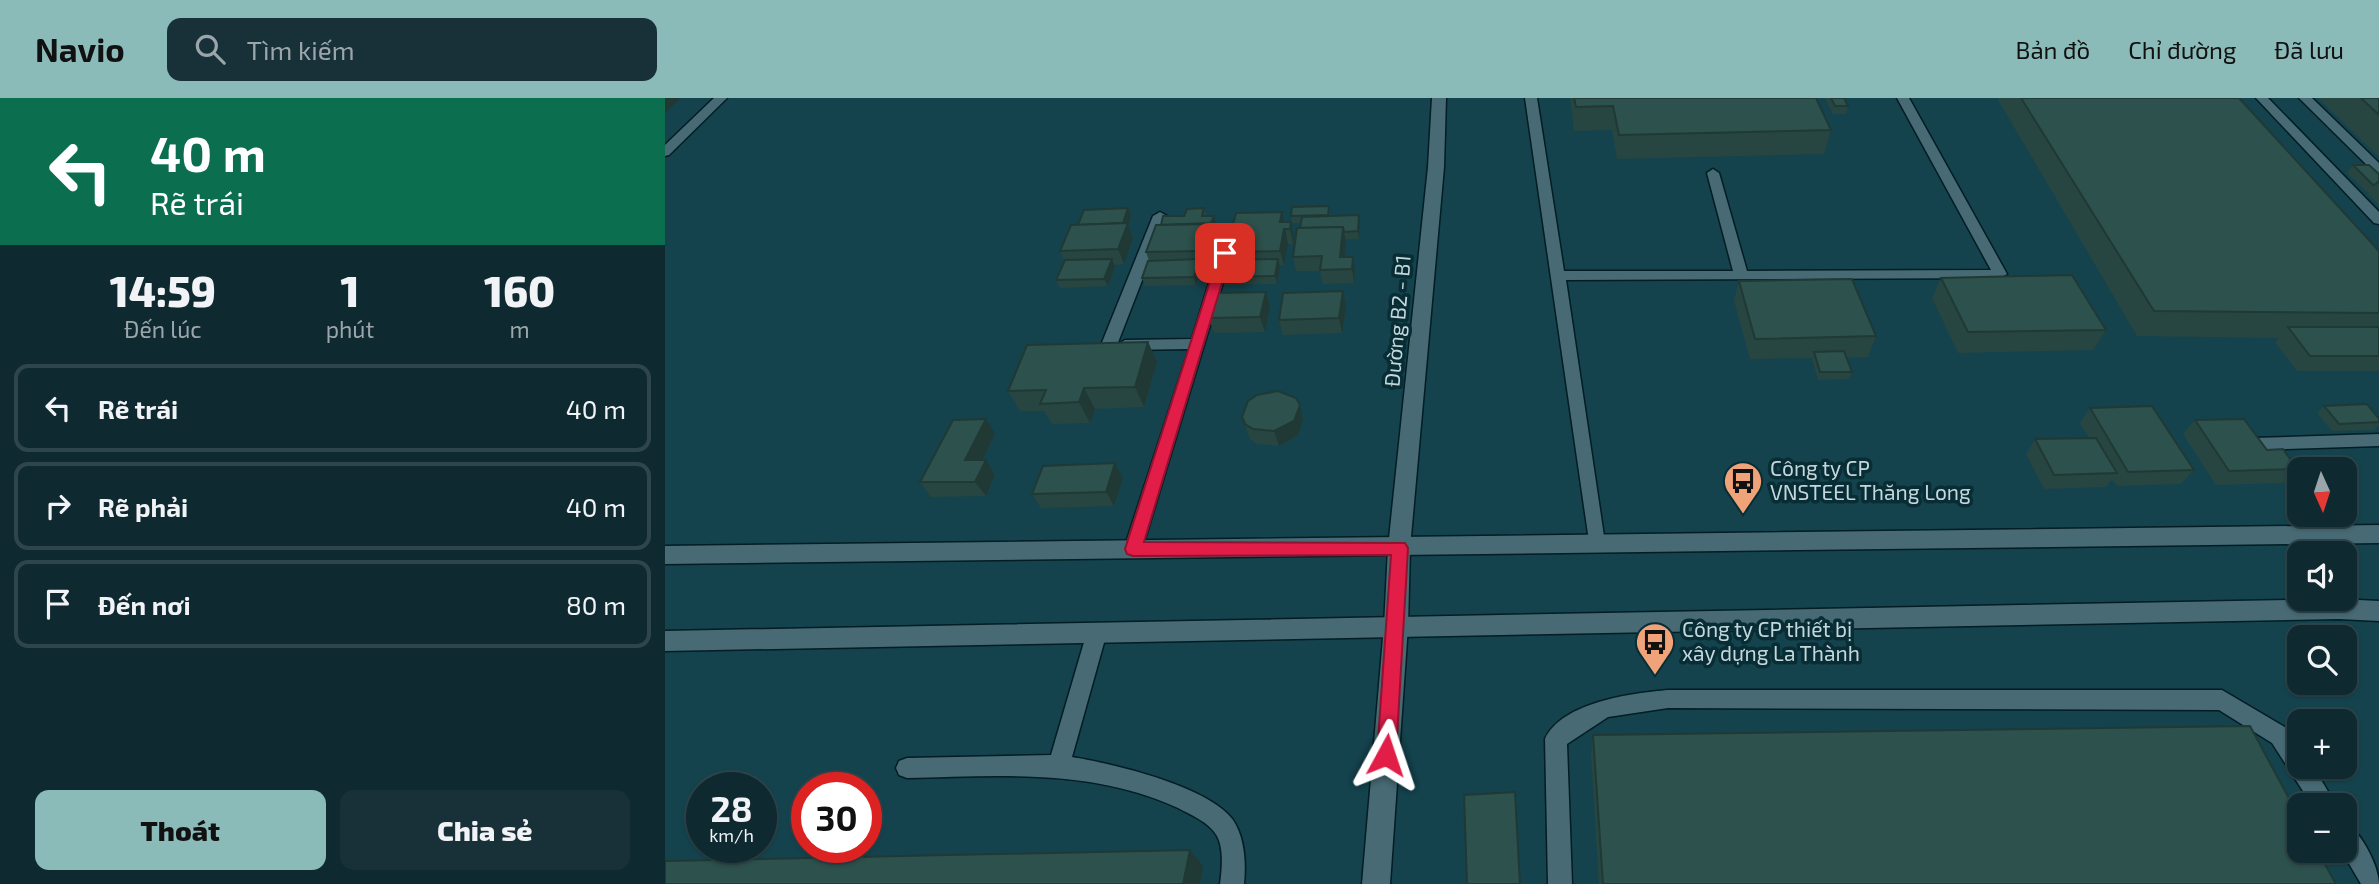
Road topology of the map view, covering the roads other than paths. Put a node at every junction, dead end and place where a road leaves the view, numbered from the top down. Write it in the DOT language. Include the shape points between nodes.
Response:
graph roads {
  1 [pos="721,98"];
  2 [pos="1439,98"];
  3 [pos="1531,98"];
  4 [pos="1903,98"];
  5 [pos="2262,98"];
  6 [pos="2305,98"];
  7 [pos="665,152"];
  8 [pos="2379,170"];
  9 [pos="1713,173"];
  10 [pos="1160,216"];
  11 [pos="2379,220"];
  12 [pos="1232,230"];
  13 [pos="1741,275"];
  14 [pos="1558,276"];
  15 [pos="1087,344"];
  16 [pos="1198,344"];
  17 [pos="1109,345"];
  18 [pos="2379,440"];
  19 [pos="2254,443"];
  20 [pos="2379,534"];
  21 [pos="1596,543"];
  22 [pos="1399,548"];
  23 [pos="1133,549"];
  24 [pos="665,555"];
  25 [pos="2379,611"];
  26 [pos="1397,626"];
  27 [pos="1097,632"];
  28 [pos="665,641"];
  29 [pos="2287,746"];
  30 [pos="1059,766"];
  31 [pos="907,768"];
  32 [pos="2357,855"];
  33 [pos="1232,884"];
  34 [pos="1376,884"];
  35 [pos="1560,884"];
  36 [pos="2374,884"];
  1 -- 7 [label="lane"];
  2 -- 22 [label="street, Đường B2 - B1"];
  3 -- 14 [label="lane"];
  4 -- 13 [label="lane" via="2000,274"];
  5 -- 11 [label="lane"];
  6 -- 8 [label="lane"];
  9 -- 13 [label="lane"];
  10 -- 17 [label="lane"];
  12 -- 16 [label="lane"];
  13 -- 14 [label="lane"];
  14 -- 21 [label="lane"];
  15 -- 17 [label="lane"];
  16 -- 17 [label="lane"];
  16 -- 23 [label="lane"];
  18 -- 19 [label="lane"];
  20 -- 21 [label="street"];
  21 -- 22 [label="street"];
  22 -- 23 [label="street"];
  22 -- 26 [label="street, Đường B2 - B1"];
  23 -- 24 [label="street"];
  25 -- 26 [label="street"];
  26 -- 27 [label="street"];
  26 -- 34 [label="street, Đường B2 - B1"];
  27 -- 28 [label="street"];
  27 -- 30 [label="lane"];
  29 -- 35 [label="lane" via="2280,736 2222,700 1668,699 1608,705 1583,717 1556,739"];
  30 -- 31 [label="lane"];
  30 -- 33 [label="lane" via="1159,789 1204,807 1227,829"];
  32 -- 36 [label="lane"];
}
